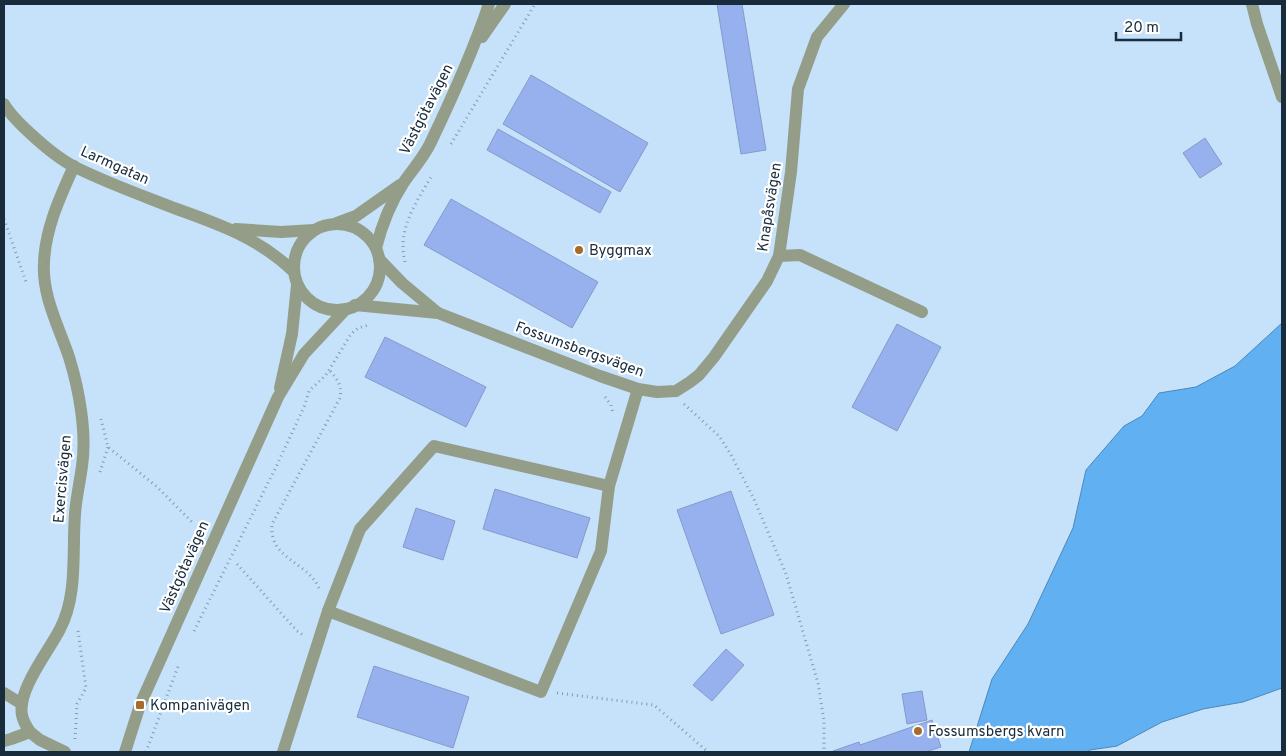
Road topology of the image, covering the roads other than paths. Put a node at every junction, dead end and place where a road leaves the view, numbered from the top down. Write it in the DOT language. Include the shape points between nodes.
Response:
graph roads {
  1 [pos="489,4"];
  2 [pos="505,4"];
  3 [pos="844,4"];
  4 [pos="1252,4"];
  5 [pos="474,50"];
  6 [pos="1282,97"];
  7 [pos="5,107"];
  8 [pos="74,166"];
  9 [pos="404,182"];
  10 [pos="337,223"];
  11 [pos="231,229"];
  12 [pos="314,230"];
  13 [pos="378,253"];
  14 [pos="779,256"];
  15 [pos="296,279"];
  16 [pos="351,307"];
  17 [pos="922,312"];
  18 [pos="438,313"];
  19 [pos="638,388"];
  20 [pos="676,391"];
  21 [pos="278,398"];
  22 [pos="609,486"];
  23 [pos="328,611"];
  24 [pos="4,693"];
  25 [pos="22,704"];
  26 [pos="30,732"];
  27 [pos="4,740"];
  28 [pos="65,752"];
  29 [pos="125,752"];
  30 [pos="283,752"];
  1 -- 5 [label="street, Västgötavägen"];
  2 -- 5 [label="street, Västgötavägen"];
  3 -- 14 [label="street, Knapåsvägen" via="817,37 798,89"];
  4 -- 6 [label="street"];
  5 -- 9 [label="street, Västgötavägen" via="429,145"];
  7 -- 8 [label="street, Larmgatan" via="48,149"];
  8 -- 11 [label="street, Larmgatan"];
  8 -- 25 [label="street, Exercisvägen" via="54,213 44,265 51,308 69,358 82,418 83,462 75,512 71,590 60,629 30,680"];
  9 -- 10 [label="street, Västgötavägen" via="356,216"];
  9 -- 13 [label="street, Västgötavägen" via="382,225"];
  10 -- 12 [label="street"];
  10 -- 13 [label="street" via="360,230"];
  11 -- 12 [label="street, Larmgatan"];
  11 -- 15 [label="street, Larmgatan" via="281,259"];
  12 -- 15 [label="street" via="298,248 294,260"];
  13 -- 16 [label="street" via="380,270 375,286 365,299"];
  13 -- 18 [label="street, Fossumsbergsvägen" via="402,283"];
  14 -- 17 [label="street" via="800,255"];
  14 -- 20 [label="street, Knapåsvägen" via="767,280 714,357 699,375"];
  15 -- 16 [label="street" via="304,294 323,308"];
  15 -- 21 [label="street, Västgötavägen" via="292,334"];
  16 -- 18 [label="street, Fossumsbergsvägen"];
  16 -- 21 [label="street, Västgötavägen" via="304,354"];
  18 -- 19 [label="street, Fossumsbergsvägen"];
  19 -- 20 [label="street, Fossumsbergsvägen"];
  19 -- 22 [label="street"];
  21 -- 29 [label="street, Västgötavägen" via="140,705"];
  22 -- 23 [label="street" via="434,446 360,529"];
  22 -- 23 [label="street" via="601,551 541,692"];
  23 -- 30 [label="street"];
  24 -- 25 [label="street"];
  25 -- 26 [label="street" via="21,713"];
  26 -- 27 [label="street"];
  26 -- 28 [label="street"];
}
